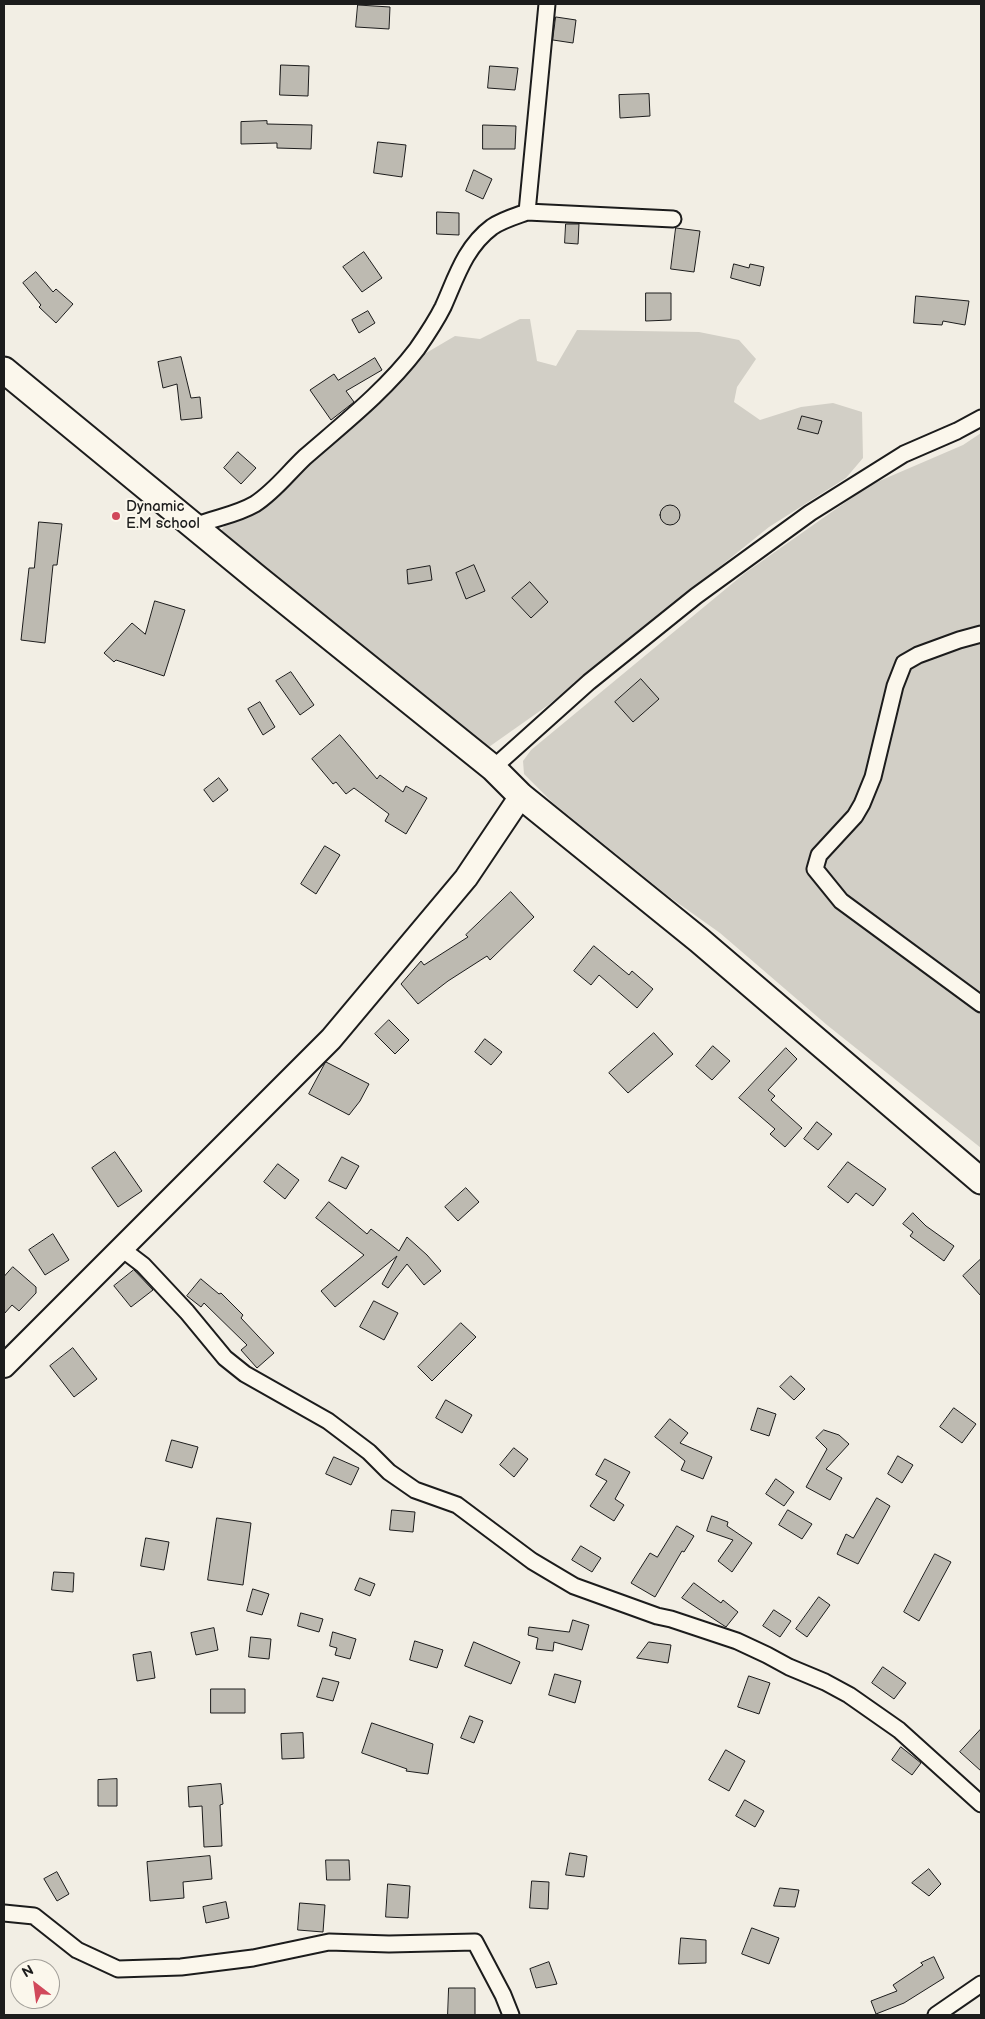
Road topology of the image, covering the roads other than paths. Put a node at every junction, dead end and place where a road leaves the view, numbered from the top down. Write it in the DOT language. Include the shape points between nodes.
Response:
graph roads {
  1 [pos="547,4"];
  2 [pos="527,212"];
  3 [pos="673,219"];
  4 [pos="7,379"];
  5 [pos="981,418"];
  6 [pos="195,526"];
  7 [pos="981,634"];
  8 [pos="493,768"];
  9 [pos="521,796"];
  10 [pos="981,1004"];
  11 [pos="981,1181"];
  12 [pos="122,1249"];
  13 [pos="4,1366"];
  14 [pos="981,1804"];
  15 [pos="4,1913"];
  16 [pos="981,1984"];
  17 [pos="511,2015"];
  18 [pos="936,2015"];
  1 -- 2 [label="street"];
  2 -- 3 [label="street"];
  2 -- 6 [label="street" via="493,227 477,242 461,264 442,309 417,349 328,440 254,504 227,517"];
  4 -- 6 [label="main road"];
  5 -- 8 [label="street" via="904,454 810,512 696,596 589,682"];
  6 -- 8 [label="main road"];
  7 -- 10 [label="street" via="926,652 904,663 895,686 874,777 855,816 819,854 815,869 841,901"];
  8 -- 9 [label="main road"];
  9 -- 11 [label="main road" via="699,940"];
  9 -- 12 [label="street" via="466,878 331,1039"];
  12 -- 13 [label="street"];
  12 -- 14 [label="street" via="161,1284 225,1358 244,1374 328,1420 415,1490 456,1505 574,1586 737,1641 849,1694 899,1730"];
  15 -- 17 [label="street" via="34,1916 76,1950 118,1968 181,1967 253,1958 329,1942 475,1942"];
  16 -- 18 [label="street"];
}
